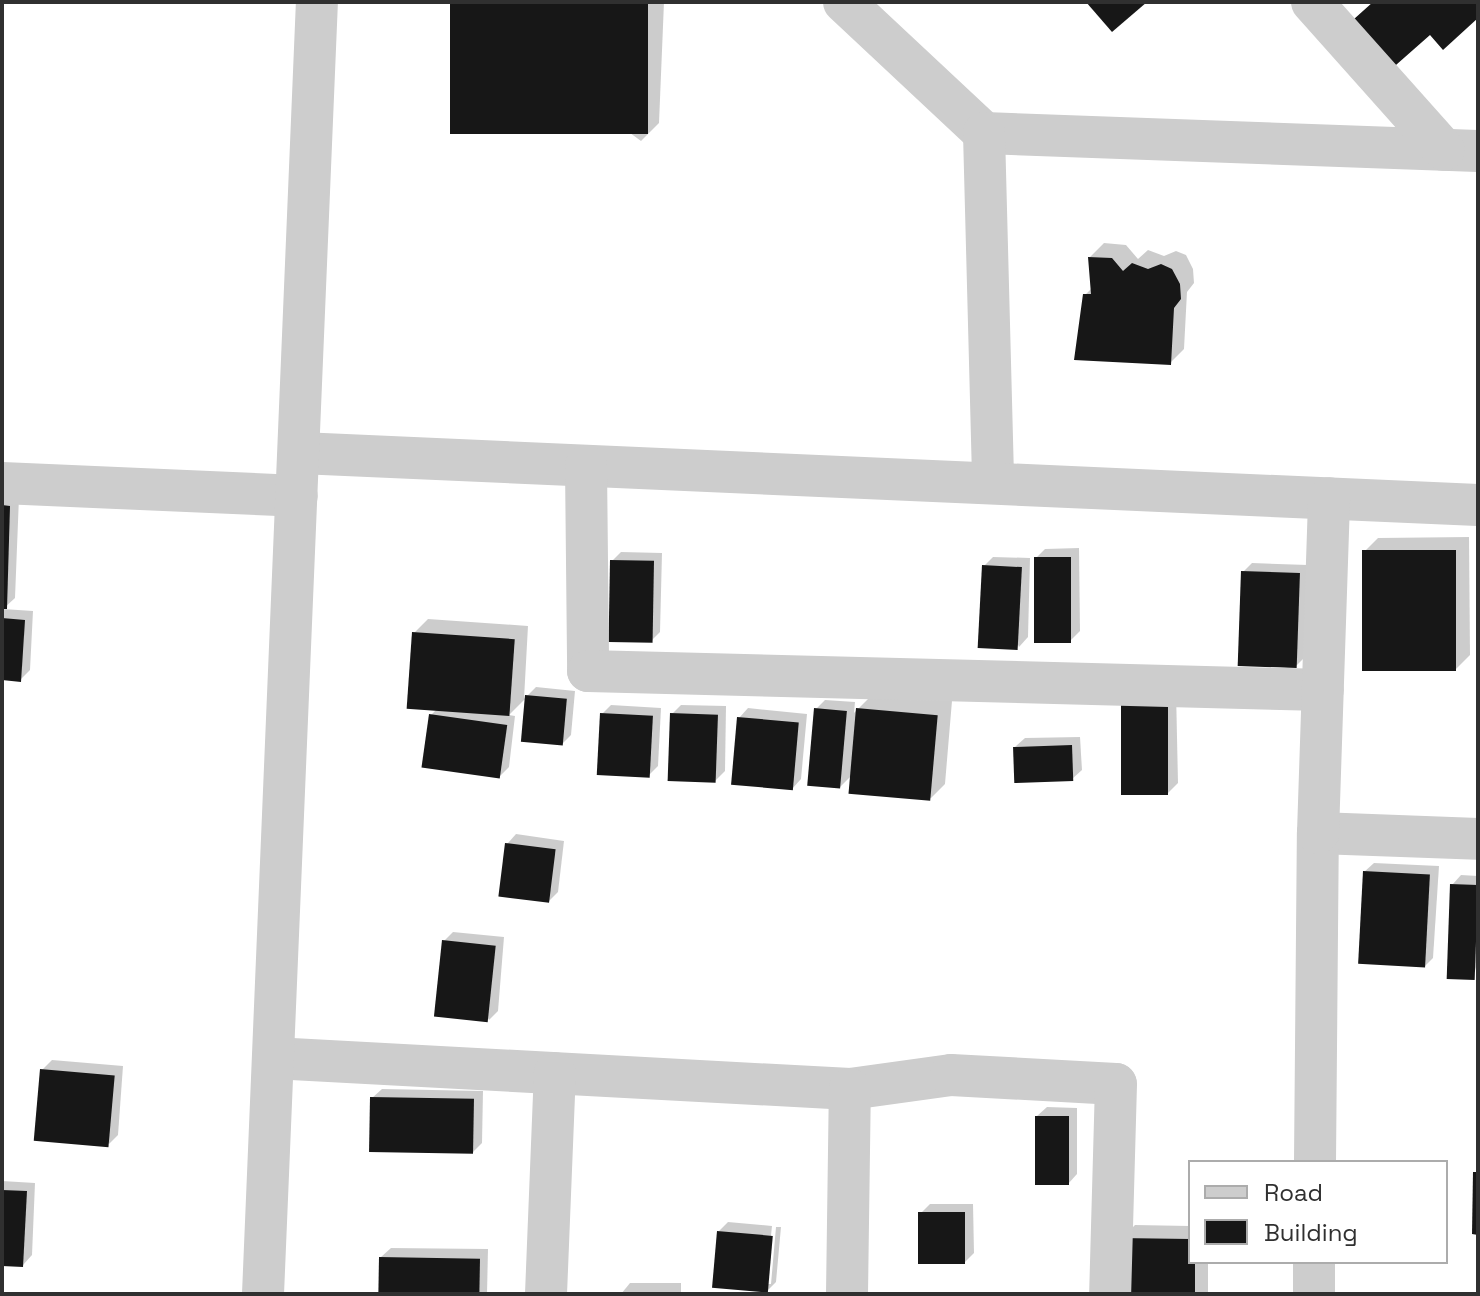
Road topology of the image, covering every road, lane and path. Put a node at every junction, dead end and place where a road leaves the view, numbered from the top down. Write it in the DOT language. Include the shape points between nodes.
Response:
graph roads {
  1 [pos="317,2"];
  2 [pos="844,2"];
  3 [pos="1312,2"];
  4 [pos="984,133"];
  5 [pos="1461,150"];
  6 [pos="300,453"];
  7 [pos="586,466"];
  8 [pos="2,483"];
  9 [pos="993,483"];
  10 [pos="297,496"];
  11 [pos="1329,498"];
  12 [pos="1478,505"];
  13 [pos="1323,690"];
  14 [pos="1318,833"];
  15 [pos="1478,839"];
  16 [pos="273,1058"];
  17 [pos="555,1073"];
  18 [pos="850,1089"];
  19 [pos="1315,1160"];
  20 [pos="1314,1264"];
  21 [pos="263,1294"];
  22 [pos="546,1294"];
  23 [pos="847,1294"];
  24 [pos="1110,1294"];
  25 [pos="1314,1294"];
  1 -- 6 [label="street"];
  2 -- 4 [label="street"];
  3 -- 5 [label="street"];
  4 -- 5 [label="street"];
  4 -- 9 [label="street"];
  6 -- 7 [label="street"];
  6 -- 10 [label="street"];
  7 -- 9 [label="street"];
  7 -- 13 [label="street" via="588,671"];
  8 -- 10 [label="street"];
  9 -- 11 [label="street"];
  10 -- 16 [label="street"];
  11 -- 12 [label="street"];
  11 -- 13 [label="street"];
  13 -- 14 [label="street"];
  14 -- 15 [label="street"];
  14 -- 19 [label="street"];
  16 -- 17 [label="street"];
  16 -- 21 [label="street"];
  17 -- 18 [label="street"];
  17 -- 22 [label="street"];
  18 -- 23 [label="street"];
  18 -- 24 [label="street" via="951,1075 1116,1084"];
  20 -- 25 [label="street"];
}
